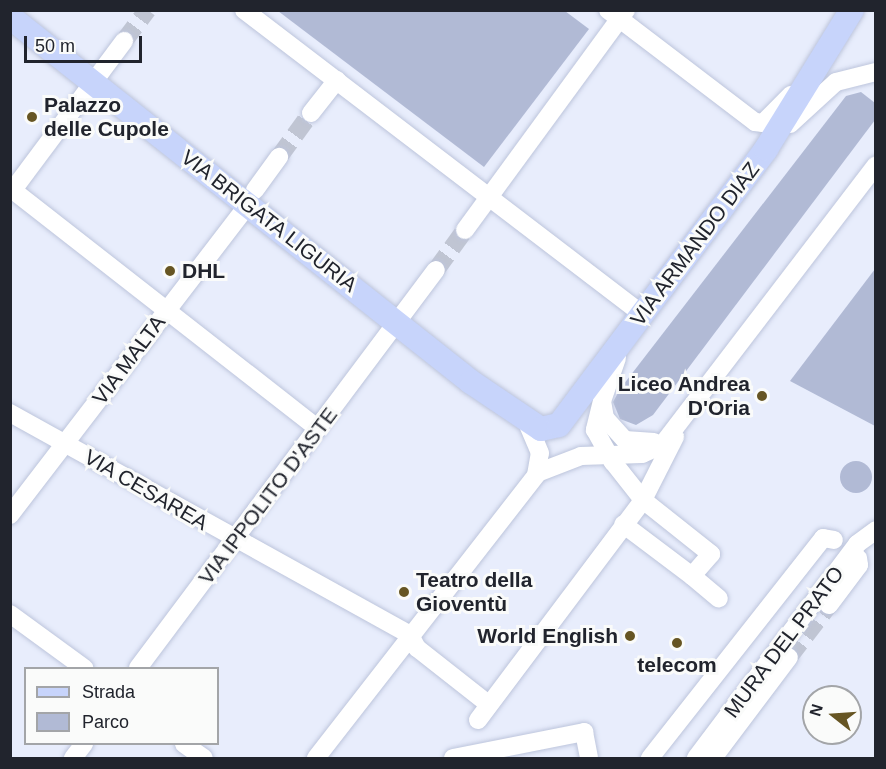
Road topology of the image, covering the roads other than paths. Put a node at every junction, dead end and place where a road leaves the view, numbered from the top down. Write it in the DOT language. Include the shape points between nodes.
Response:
graph roads {
  1 [pos="244,10"];
  2 [pos="852,10"];
  3 [pos="618,14"];
  4 [pos="10,17"];
  5 [pos="124,41"];
  6 [pos="810,72"];
  7 [pos="876,72"];
  8 [pos="337,80"];
  9 [pos="95,84"];
  10 [pos="312,113"];
  11 [pos="766,149"];
  12 [pos="279,157"];
  13 [pos="876,165"];
  14 [pos="12,189"];
  15 [pos="486,195"];
  16 [pos="252,197"];
  17 [pos="465,230"];
  18 [pos="436,270"];
  19 [pos="167,311"];
  20 [pos="642,314"];
  21 [pos="397,323"];
  22 [pos="624,339"];
  23 [pos="602,401"];
  24 [pos="10,413"];
  25 [pos="683,419"];
  26 [pos="528,425"];
  27 [pos="318,429"];
  28 [pos="65,444"];
  29 [pos="608,455"];
  30 [pos="537,473"];
  31 [pos="643,500"];
  32 [pos="10,515"];
  33 [pos="627,520"];
  34 [pos="876,531"];
  35 [pos="234,540"];
  36 [pos="834,540"];
  37 [pos="858,558"];
  38 [pos="692,576"];
  39 [pos="719,599"];
  40 [pos="829,605"];
  41 [pos="10,614"];
  42 [pos="410,635"];
  43 [pos="789,657"];
  44 [pos="81,667"];
  45 [pos="139,667"];
  46 [pos="487,703"];
  47 [pos="478,720"];
  48 [pos="83,745"];
  49 [pos="185,745"];
  50 [pos="322,754"];
  51 [pos="73,759"];
  52 [pos="204,759"];
  53 [pos="453,759"];
  54 [pos="589,759"];
  55 [pos="650,759"];
  56 [pos="696,759"];
  57 [pos="713,759"];
  1 -- 8 [label="street"];
  2 -- 6 [label="main road, VIA ARMANDO DIAZ"];
  3 -- 6 [label="street, VIA ARMANDO DIAZ" via="755,122 772,115"];
  3 -- 15 [label="street"];
  4 -- 9 [label="main road, VIA BRIGATA LIGURIA"];
  5 -- 9 [label="street"];
  6 -- 11 [label="main road, VIA ARMANDO DIAZ"];
  7 -- 11 [label="street, VIA ARMANDO DIAZ" via="825,89"];
  8 -- 10 [label="street"];
  8 -- 15 [label="street"];
  9 -- 14 [label="street"];
  9 -- 16 [label="main road, VIA BRIGATA LIGURIA"];
  11 -- 20 [label="main road, VIA ARMANDO DIAZ"];
  12 -- 16 [label="street, VIA BRIGATA LIGURIA"];
  13 -- 25 [label="street"];
  14 -- 19 [label="street"];
  15 -- 17 [label="street"];
  15 -- 20 [label="street"];
  16 -- 19 [label="street, VIA MALTA"];
  16 -- 21 [label="main road, VIA BRIGATA LIGURIA"];
  18 -- 21 [label="street, VIA IPPOLITO D'ASTE"];
  19 -- 27 [label="street"];
  19 -- 28 [label="street, VIA MALTA"];
  20 -- 22 [label="main road, VIA ARMANDO DIAZ"];
  21 -- 26 [label="main road, VIA BRIGATA LIGURIA"];
  21 -- 27 [label="street, VIA IPPOLITO D'ASTE"];
  22 -- 23 [label="street, VIA ARMANDO DIAZ"];
  22 -- 26 [label="main road, VIA ARMANDO DIAZ" via="559,425"];
  23 -- 25 [label="street" via="608,423 633,443 656,442"];
  23 -- 29 [label="street, VIA ARMANDO DIAZ" via="595,430"];
  24 -- 28 [label="street, VIA CESAREA"];
  25 -- 29 [label="street" via="655,451"];
  25 -- 31 [label="street"];
  26 -- 30 [label="street" via="539,447"];
  27 -- 35 [label="street, VIA IPPOLITO D'ASTE"];
  28 -- 32 [label="street, VIA MALTA"];
  28 -- 35 [label="street, VIA CESAREA"];
  29 -- 30 [label="street" via="581,456"];
  29 -- 31 [label="street, VIA ARMANDO DIAZ"];
  30 -- 42 [label="street"];
  31 -- 33 [label="street"];
  31 -- 38 [label="street" via="709,550 710,557"];
  33 -- 38 [label="street"];
  33 -- 46 [label="street"];
  34 -- 56 [label="street, MURA DEL PRATO" via="857,544"];
  35 -- 42 [label="street, VIA CESAREA"];
  35 -- 45 [label="street, VIA IPPOLITO D'ASTE"];
  36 -- 55 [label="street" via="823,538"];
  37 -- 40 [label="street" via="859,566"];
  38 -- 39 [label="street"];
  41 -- 44 [label="street"];
  42 -- 46 [label="street" via="417,648"];
  42 -- 50 [label="street"];
  43 -- 57 [label="street"];
  46 -- 47 [label="street"];
  48 -- 51 [label="street"];
  49 -- 52 [label="street"];
  53 -- 54 [label="street" via="584,732"];
}
